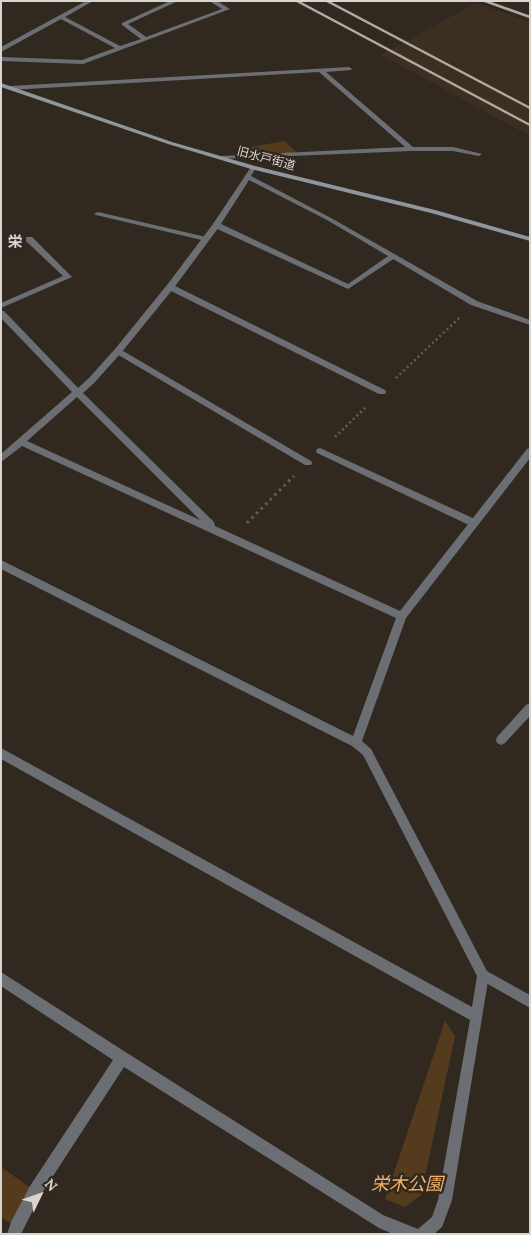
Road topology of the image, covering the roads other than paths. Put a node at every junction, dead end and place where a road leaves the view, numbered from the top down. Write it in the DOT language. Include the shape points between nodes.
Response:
graph roads {
  1 [pos="90,1"];
  2 [pos="175,1"];
  3 [pos="212,1"];
  4 [pos="60,18"];
  5 [pos="145,39"];
  6 [pos="119,48"];
  7 [pos="1,50"];
  8 [pos="1,60"];
  9 [pos="349,69"];
  10 [pos="320,70"];
  11 [pos="1,85"];
  12 [pos="10,88"];
  13 [pos="411,149"];
  14 [pos="479,154"];
  15 [pos="221,158"];
  16 [pos="253,168"];
  17 [pos="248,177"];
  18 [pos="98,214"];
  19 [pos="216,225"];
  20 [pos="29,239"];
  21 [pos="206,239"];
  22 [pos="530,239"];
  23 [pos="394,256"];
  24 [pos="170,287"];
  25 [pos="1,306"];
  26 [pos="1,313"];
  27 [pos="530,323"];
  28 [pos="118,351"];
  29 [pos="77,392"];
  30 [pos="382,392"];
  31 [pos="21,442"];
  32 [pos="320,451"];
  33 [pos="530,451"];
  34 [pos="1,459"];
  35 [pos="308,464"];
  36 [pos="474,522"];
  37 [pos="217,531"];
  38 [pos="1,564"];
  39 [pos="402,616"];
  40 [pos="530,708"];
  41 [pos="501,740"];
  42 [pos="356,743"];
  43 [pos="1,753"];
  44 [pos="483,975"];
  45 [pos="1,978"];
  46 [pos="530,1002"];
  47 [pos="477,1017"];
  48 [pos="122,1058"];
  49 [pos="14,1234"];
  50 [pos="412,1234"];
  51 [pos="423,1234"];
  1 -- 4 [label="street"];
  2 -- 5 [label="street" via="124,24"];
  3 -- 5 [label="street" via="227,8"];
  4 -- 6 [label="street"];
  4 -- 7 [label="street"];
  5 -- 6 [label="street"];
  6 -- 8 [label="street" via="83,62"];
  9 -- 10 [label="street"];
  10 -- 12 [label="street"];
  10 -- 13 [label="street"];
  11 -- 12 [label="street, 旧水戸街道"];
  12 -- 15 [label="street, 旧水戸街道"];
  13 -- 14 [label="street" via="453,149"];
  13 -- 15 [label="street"];
  15 -- 16 [label="street, 旧水戸街道"];
  16 -- 17 [label="street"];
  16 -- 22 [label="street, 旧水戸街道" via="433,211"];
  17 -- 19 [label="street"];
  17 -- 23 [label="street"];
  18 -- 21 [label="street"];
  19 -- 21 [label="street"];
  19 -- 23 [label="street" via="348,287"];
  20 -- 25 [label="street" via="68,277"];
  21 -- 24 [label="street"];
  23 -- 27 [label="street" via="474,303"];
  24 -- 28 [label="street"];
  24 -- 30 [label="street"];
  26 -- 29 [label="street"];
  28 -- 29 [label="street"];
  28 -- 35 [label="street"];
  29 -- 31 [label="street"];
  29 -- 37 [label="street"];
  31 -- 34 [label="street"];
  31 -- 37 [label="street"];
  32 -- 36 [label="street"];
  33 -- 36 [label="street"];
  36 -- 39 [label="street"];
  37 -- 39 [label="street"];
  38 -- 42 [label="street"];
  39 -- 42 [label="street"];
  40 -- 41 [label="street"];
  42 -- 44 [label="street" via="367,752"];
  43 -- 47 [label="street"];
  44 -- 46 [label="street"];
  44 -- 47 [label="street"];
  45 -- 48 [label="street"];
  47 -- 51 [label="street" via="445,1200 437,1222"];
  48 -- 49 [label="street" via="35,1192"];
  48 -- 50 [label="street" via="379,1221"];
}
